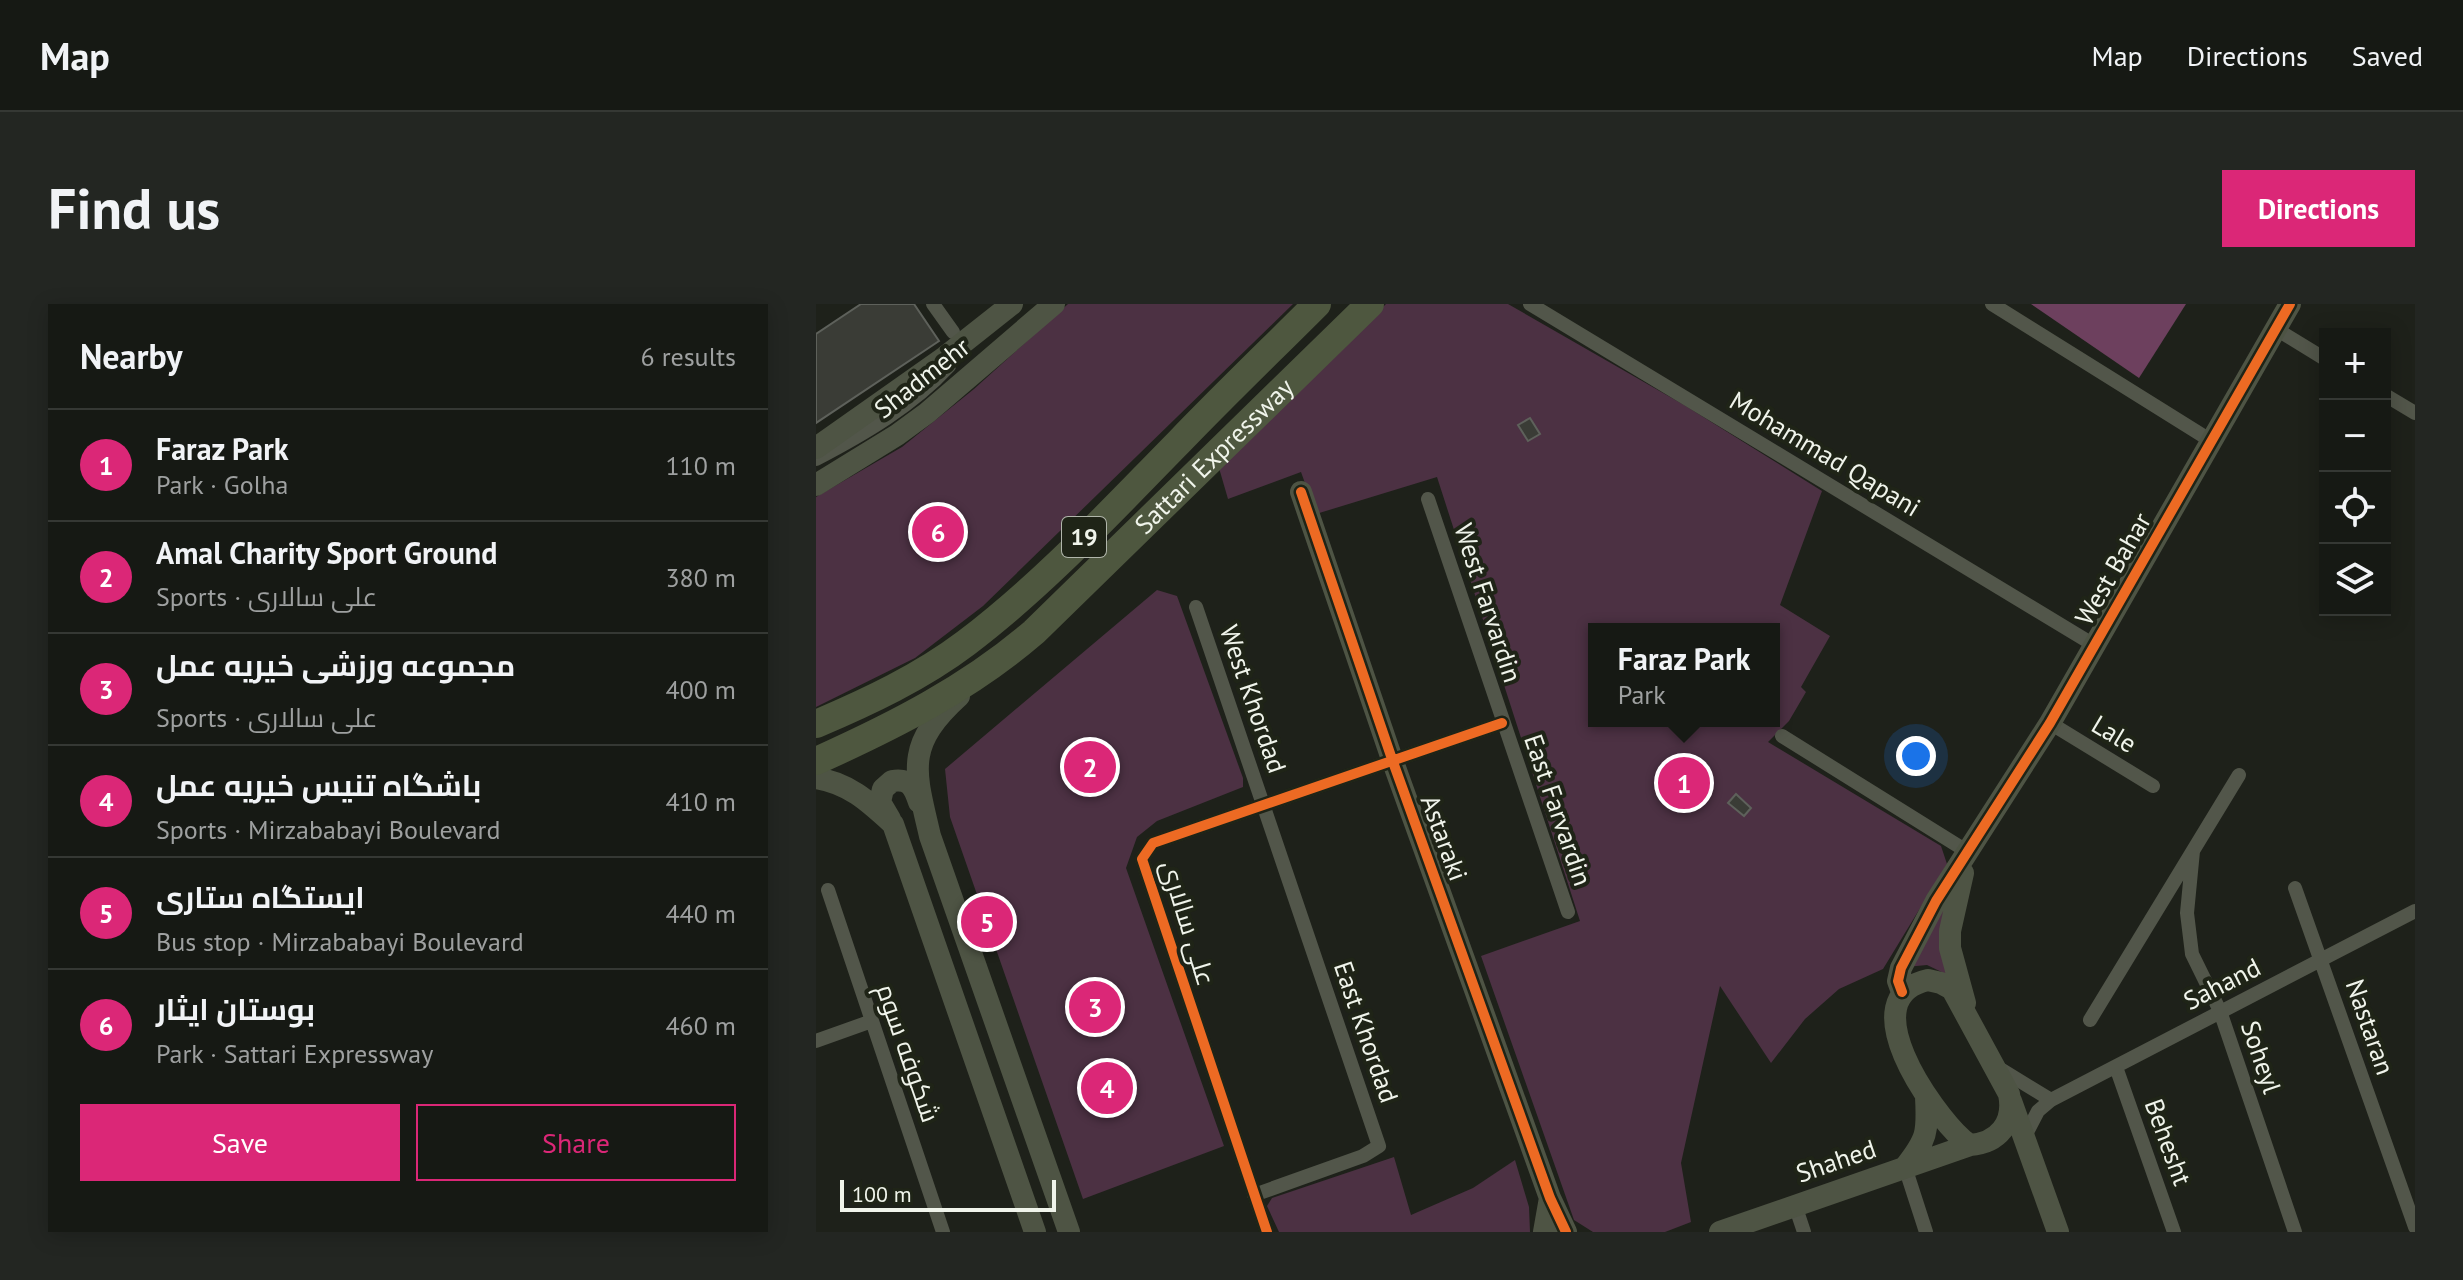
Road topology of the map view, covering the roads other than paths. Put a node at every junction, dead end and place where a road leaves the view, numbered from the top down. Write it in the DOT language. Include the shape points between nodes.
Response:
graph roads {
  1 [pos="933,304"];
  2 [pos="1012,304"];
  3 [pos="1054,304"];
  4 [pos="1317,304"];
  5 [pos="1370,304"];
  6 [pos="1530,304"];
  7 [pos="1992,304"];
  8 [pos="2290,304"];
  9 [pos="2276,329"];
  10 [pos="953,332"];
  11 [pos="2319,355"];
  12 [pos="949,366"];
  13 [pos="2391,399"];
  14 [pos="2415,413"];
  15 [pos="2213,442"];
  16 [pos="816,448"];
  17 [pos="816,459"];
  18 [pos="816,485"];
  19 [pos="1301,492"];
  20 [pos="1428,499"];
  21 [pos="1196,607"];
  22 [pos="2094,645"];
  23 [pos="986,670"];
  24 [pos="1502,723"];
  25 [pos="2050,723"];
  26 [pos="816,724"];
  27 [pos="1782,736"];
  28 [pos="816,761"];
  29 [pos="1393,762"];
  30 [pos="2239,775"];
  31 [pos="816,778"];
  32 [pos="2153,786"];
  33 [pos="1264,806"];
  34 [pos="893,824"];
  35 [pos="930,836"];
  36 [pos="2193,851"];
  37 [pos="1968,852"];
  38 [pos="2295,888"];
  39 [pos="828,890"];
  40 [pos="2415,911"];
  41 [pos="1568,912"];
  42 [pos="2321,961"];
  43 [pos="1902,992"];
  44 [pos="2220,1011"];
  45 [pos="1968,1015"];
  46 [pos="2090,1020"];
  47 [pos="872,1021"];
  48 [pos="816,1041"];
  49 [pos="1994,1065"];
  50 [pos="2116,1067"];
  51 [pos="2009,1094"];
  52 [pos="1926,1097"];
  53 [pos="2051,1100"];
  54 [pos="2024,1138"];
  55 [pos="1980,1143"];
  56 [pos="1905,1167"];
  57 [pos="1254,1195"];
  58 [pos="1550,1198"];
  59 [pos="1795,1205"];
  60 [pos="2415,1227"];
  61 [pos="943,1232"];
  62 [pos="1035,1232"];
  63 [pos="1069,1232"];
  64 [pos="1267,1232"];
  65 [pos="1544,1232"];
  66 [pos="1566,1232"];
  67 [pos="1720,1232"];
  68 [pos="1804,1232"];
  69 [pos="1926,1232"];
  70 [pos="2043,1232"];
  71 [pos="2058,1232"];
  72 [pos="2174,1232"];
  73 [pos="2295,1232"];
  1 -- 10 [label="street"];
  2 -- 16 [label="street, Shadmehr"];
  3 -- 18 [label="street, Shadmehr" via="927,413"];
  4 -- 26 [label="highway, Sattari Expressway / 19" via="1002,614 923,671"];
  5 -- 23 [label="highway, Sattari Expressway / 19" via="1034,632"];
  6 -- 22 [label="street, Mohammad Qapani"];
  7 -- 15 [label="street"];
  8 -- 9 [label="street, West Bahar"];
  9 -- 11 [label="street"];
  9 -- 15 [label="street, West Bahar"];
  12 -- 17 [label="street" via="896,412"];
  13 -- 14 [label="street"];
  15 -- 22 [label="street, West Bahar"];
  19 -- 29 [label="street, Astaraki"];
  20 -- 24 [label="street, West Farvardin"];
  21 -- 33 [label="street, West Khordad"];
  22 -- 25 [label="street, West Bahar"];
  23 -- 28 [label="highway, Sattari Expressway / 19" via="919,712"];
  23 -- 35 [label="street" via="943,711 922,745 916,774"];
  24 -- 29 [label="street, علی سالاری"];
  24 -- 41 [label="street, East Farvardin"];
  25 -- 32 [label="street, Lale"];
  25 -- 37 [label="street, West Bahar"];
  27 -- 37 [label="street"];
  29 -- 33 [label="street, علی سالاری"];
  29 -- 58 [label="street, Astaraki"];
  30 -- 36 [label="street"];
  31 -- 34 [label="street" via="858,792"];
  33 -- 57 [label="street, علی سالاری" via="1153,843 1142,859"];
  33 -- 57 [label="street, East Khordad" via="1379,1146"];
  34 -- 35 [label="street" via="881,795 892,781 904,781 914,787"];
  34 -- 62 [label="street"];
  35 -- 63 [label="street"];
  36 -- 44 [label="street, Soheyl" via="2187,913 2192,954"];
  36 -- 46 [label="street"];
  37 -- 43 [label="street, West Bahar" via="1913,942 1898,981"];
  37 -- 45 [label="street" via="1952,910 1950,948"];
  38 -- 42 [label="street, Nastaran"];
  39 -- 47 [label="street, شکوفه سوم"];
  40 -- 42 [label="street, Sahand"];
  42 -- 44 [label="street, Sahand"];
  42 -- 60 [label="street, Nastaran"];
  43 -- 45 [label="street" via="1928,980 1941,983 1952,989"];
  43 -- 52 [label="street, West Bahar" via="1894,1028"];
  44 -- 50 [label="street, Sahand"];
  44 -- 73 [label="street, Soheyl"];
  45 -- 49 [label="street"];
  47 -- 48 [label="street"];
  47 -- 61 [label="street, شکوفه سوم"];
  49 -- 51 [label="street"];
  49 -- 53 [label="street"];
  50 -- 53 [label="street, Sahand"];
  50 -- 72 [label="street, Behesht"];
  51 -- 54 [label="street"];
  51 -- 55 [label="street" via="2012,1106 2003,1130"];
  52 -- 55 [label="street" via="1952,1131"];
  52 -- 56 [label="street" via="1922,1145"];
  53 -- 54 [label="street" via="2038,1111"];
  54 -- 71 [label="street"];
  55 -- 56 [label="street, Shahed"];
  55 -- 70 [label="street" via="2016,1155"];
  56 -- 59 [label="street, Shahed"];
  56 -- 69 [label="street"];
  57 -- 64 [label="street, علی سالاری"];
  58 -- 65 [label="street"];
  58 -- 66 [label="street, Astaraki"];
  59 -- 67 [label="street, Shahed"];
  59 -- 68 [label="street"];
}
